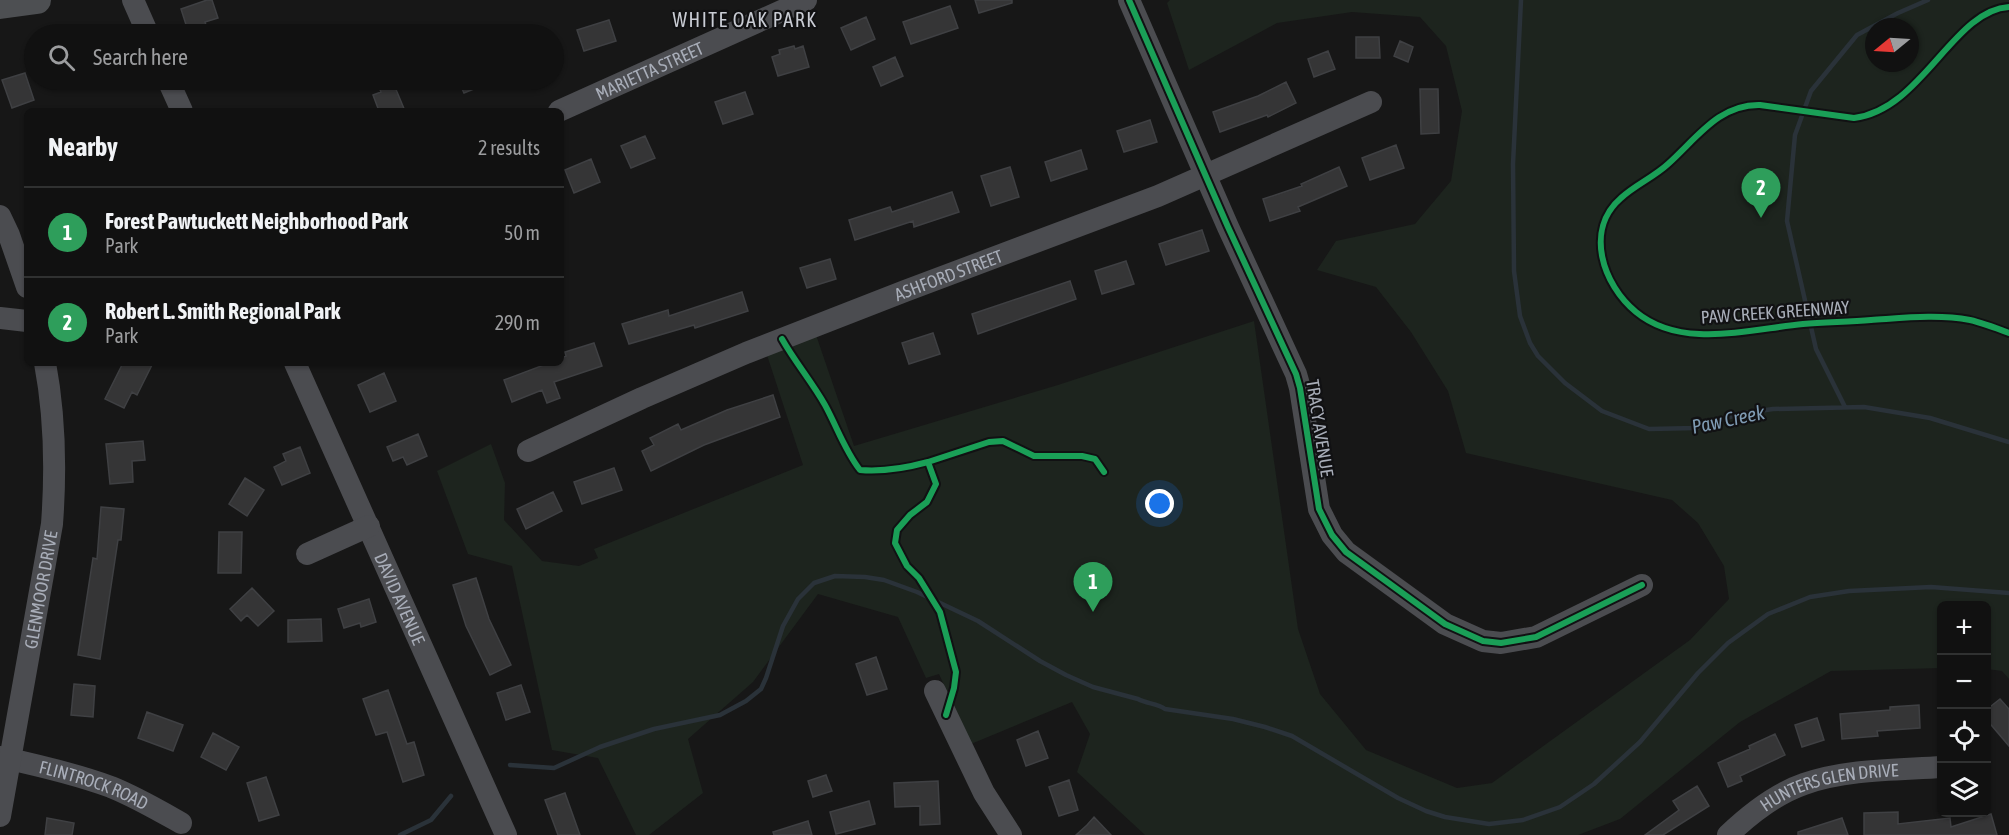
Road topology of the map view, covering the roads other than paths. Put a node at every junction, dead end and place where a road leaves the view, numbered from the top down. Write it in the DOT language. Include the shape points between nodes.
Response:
graph roads {
  1 [pos="36,0"];
  2 [pos="133,0"];
  3 [pos="806,0"];
  4 [pos="1129,0"];
  5 [pos="0,5"];
  6 [pos="144,24"];
  7 [pos="173,90"];
  8 [pos="1371,102"];
  9 [pos="181,108"];
  10 [pos="564,109"];
  11 [pos="1207,175"];
  12 [pos="0,216"];
  13 [pos="24,278"];
  14 [pos="0,318"];
  15 [pos="24,321"];
  16 [pos="45,366"];
  17 [pos="296,366"];
  18 [pos="528,451"];
  19 [pos="369,526"];
  20 [pos="308,555"];
  21 [pos="1642,585"];
  22 [pos="935,691"];
  23 [pos="5,758"];
  24 [pos="1937,767"];
  25 [pos="0,816"];
  26 [pos="181,823"];
  27 [pos="506,835"];
  28 [pos="1011,835"];
  29 [pos="1728,835"];
  1 -- 5 [label="main road"];
  2 -- 6 [label="street"];
  3 -- 10 [label="street, MARIETTA STREET"];
  4 -- 11 [label="street, TRACY AVENUE"];
  7 -- 9 [label="street"];
  8 -- 11 [label="street, ASHFORD STREET"];
  11 -- 18 [label="street, ASHFORD STREET" via="746,353"];
  11 -- 21 [label="street, TRACY AVENUE" via="1296,374 1319,509 1346,552 1445,624 1483,641 1501,643 1536,637"];
  12 -- 13 [label="street"];
  14 -- 15 [label="street"];
  16 -- 23 [label="street, GLENMOOR DRIVE" via="53,424 52,524"];
  17 -- 19 [label="street, DAVID AVENUE"];
  19 -- 20 [label="street"];
  19 -- 27 [label="street, DAVID AVENUE"];
  22 -- 28 [label="street" via="984,793"];
  23 -- 25 [label="street, GLENMOOR DRIVE"];
  23 -- 26 [label="street, FLINTROCK ROAD" via="113,788"];
  24 -- 29 [label="street, HUNTERS GLEN DRIVE" via="1840,774 1804,784 1759,808"];
}
